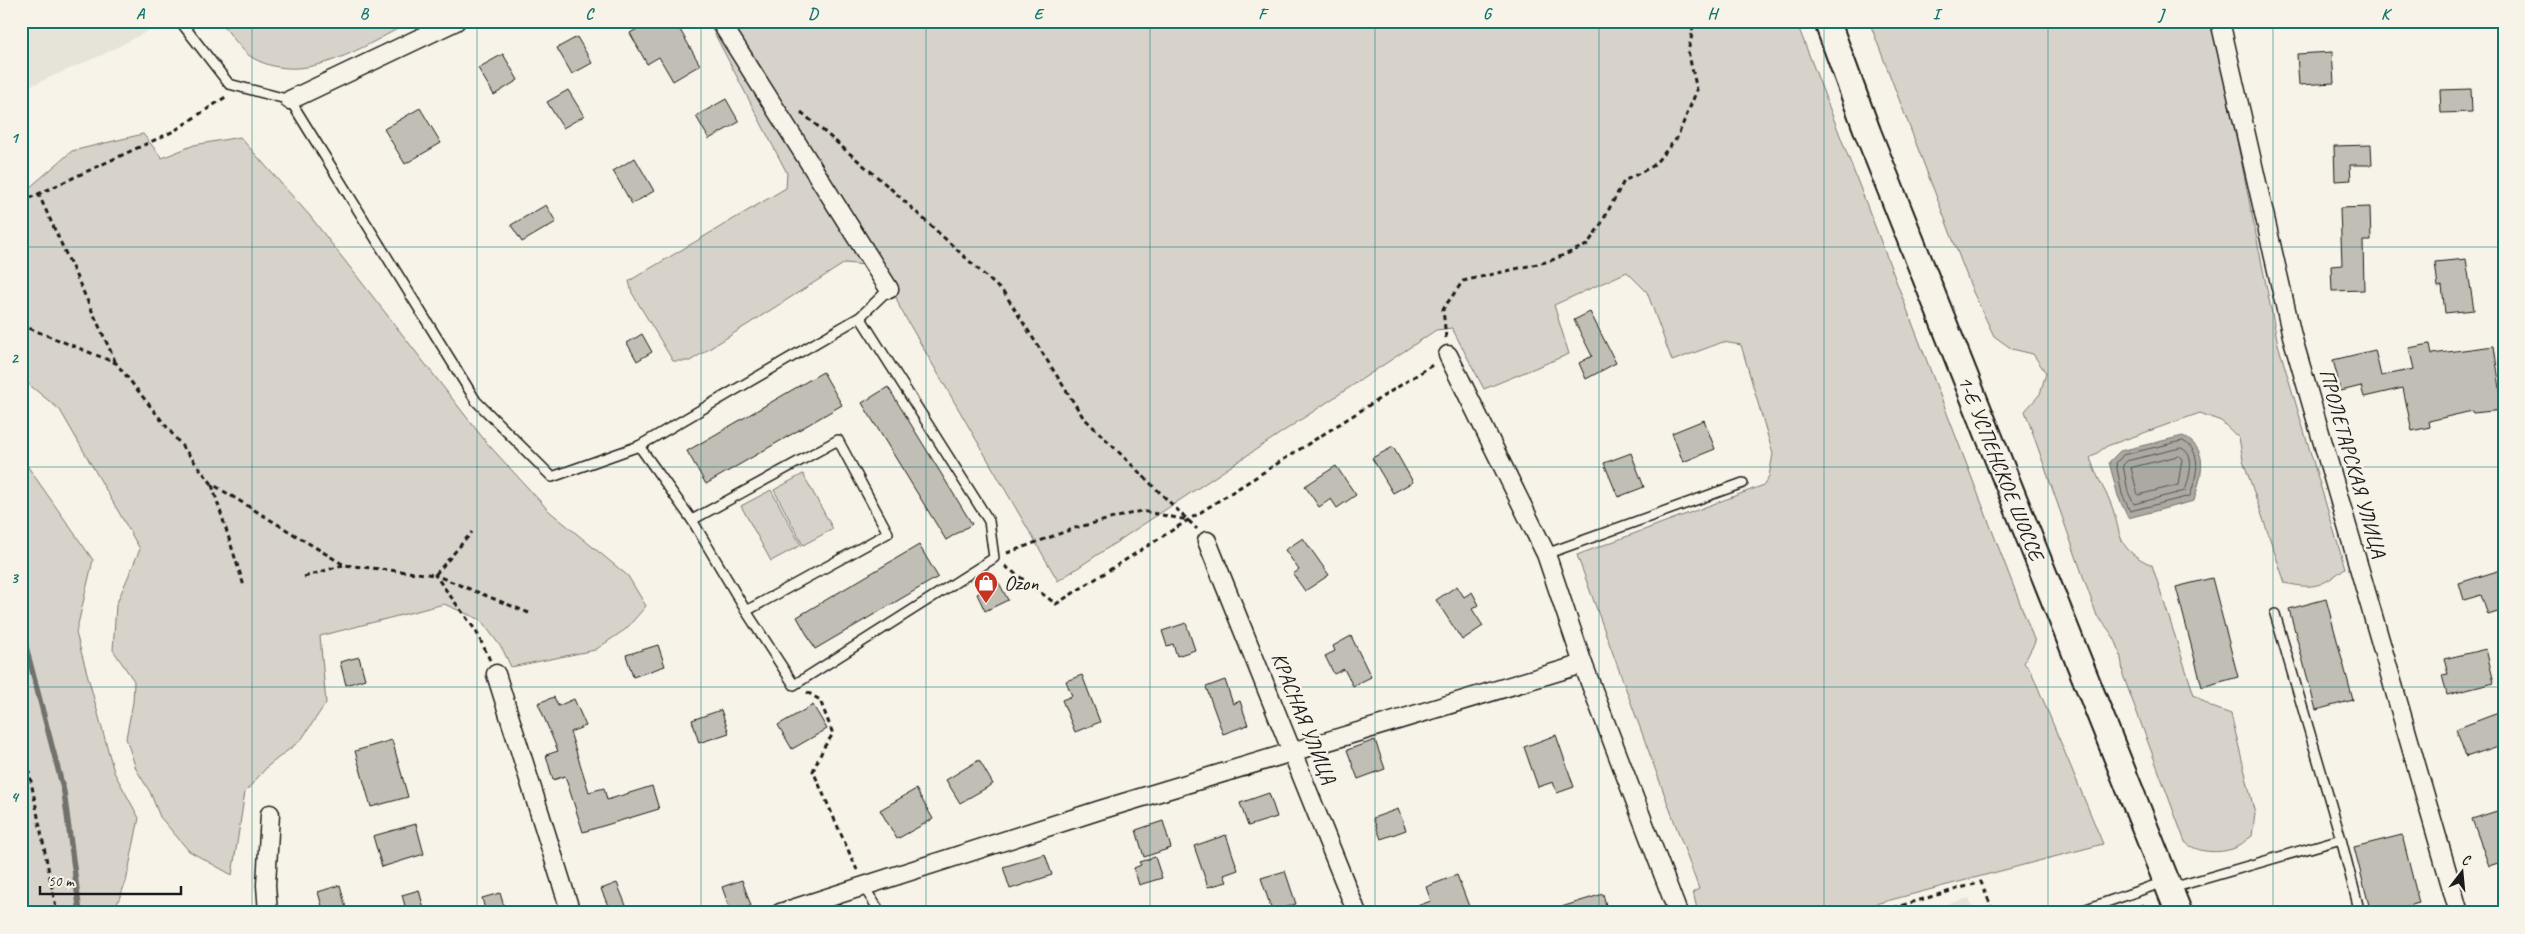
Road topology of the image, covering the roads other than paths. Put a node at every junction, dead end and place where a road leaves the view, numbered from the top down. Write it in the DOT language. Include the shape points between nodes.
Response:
graph roads {
  1 [pos="180,21"];
  2 [pos="456,21"];
  3 [pos="720,21"];
  4 [pos="1827,21"];
  5 [pos="2220,21"];
  6 [pos="290,100"];
  7 [pos="890,288"];
  8 [pos="860,317"];
  9 [pos="1448,356"];
  10 [pos="639,446"];
  11 [pos="1743,483"];
  12 [pos="692,520"];
  13 [pos="1207,540"];
  14 [pos="1546,554"];
  15 [pos="746,611"];
  16 [pos="2275,614"];
  17 [pos="1583,664"];
  18 [pos="496,674"];
  19 [pos="1294,751"];
  20 [pos="270,814"];
  21 [pos="2341,839"];
  22 [pos="2168,885"];
  23 [pos="864,886"];
  24 [pos="268,913"];
  25 [pos="571,913"];
  26 [pos="780,913"];
  27 [pos="882,913"];
  28 [pos="1357,913"];
  29 [pos="1678,913"];
  30 [pos="2075,913"];
  31 [pos="2179,913"];
  32 [pos="2360,913"];
  33 [pos="2459,913"];
  1 -- 6 [label="lane" via="230,84"];
  2 -- 6 [label="street"];
  3 -- 7 [label="street"];
  4 -- 22 [label="main road, 1-Е УСПЕНСКОЕ ШОССЕ" via="1872,142"];
  5 -- 33 [label="street, ПРОЛЕТАРСКАЯ УЛИЦА" via="2292,336"];
  6 -- 10 [label="lane" via="476,401 552,477"];
  7 -- 8 [label="lane"];
  8 -- 10 [label="lane"];
  8 -- 15 [label="lane" via="989,521 994,558 794,685"];
  9 -- 14 [label="street"];
  10 -- 12 [label="lane"];
  11 -- 14 [label="lane"];
  12 -- 15 [label="lane"];
  12 -- 15 [label="lane" via="838,440 888,534"];
  13 -- 19 [label="street, КРАСНАЯ УЛИЦА"];
  14 -- 17 [label="street"];
  16 -- 21 [label="lane"];
  17 -- 19 [label="street"];
  17 -- 29 [label="street"];
  18 -- 25 [label="street"];
  19 -- 23 [label="street"];
  19 -- 28 [label="street, КРАСНАЯ УЛИЦА"];
  20 -- 24 [label="street" via="266,885"];
  21 -- 22 [label="lane"];
  21 -- 32 [label="lane"];
  22 -- 30 [label="lane"];
  22 -- 31 [label="main road, 1-Е УСПЕНСКОЕ ШОССЕ"];
  23 -- 26 [label="street"];
  23 -- 27 [label="lane"];
}
